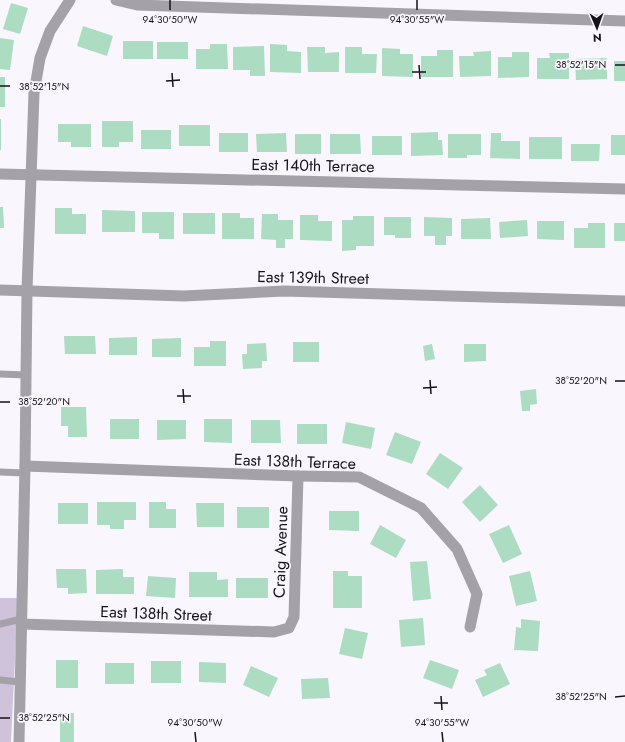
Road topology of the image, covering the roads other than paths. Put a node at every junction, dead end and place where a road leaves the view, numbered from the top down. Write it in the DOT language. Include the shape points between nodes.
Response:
graph roads {
  1 [pos="70,0"];
  2 [pos="116,0"];
  3 [pos="625,20"];
  4 [pos="0,174"];
  5 [pos="31,174"];
  6 [pos="625,189"];
  7 [pos="0,290"];
  8 [pos="27,290"];
  9 [pos="625,300"];
  10 [pos="0,374"];
  11 [pos="26,375"];
  12 [pos="24,470"];
  13 [pos="0,472"];
  14 [pos="298,476"];
  15 [pos="21,622"];
  16 [pos="0,624"];
  17 [pos="470,626"];
  18 [pos="289,628"];
  19 [pos="0,680"];
  20 [pos="20,682"];
  21 [pos="19,742"];
  1 -- 5 [label="street" via="50,31 40,58 34,93"];
  2 -- 3 [label="street" via="137,5"];
  4 -- 5 [label="street, East 140th Terrace"];
  5 -- 6 [label="street, East 140th Terrace"];
  5 -- 8 [label="street"];
  7 -- 8 [label="street, East 139th Street"];
  8 -- 9 [label="street, East 139th Street" via="184,296 284,291"];
  8 -- 11 [label="street"];
  10 -- 11 [label="lane"];
  11 -- 12 [label="street"];
  12 -- 13 [label="lane"];
  12 -- 14 [label="street, East 138th Terrace"];
  12 -- 15 [label="street"];
  14 -- 17 [label="street, East 138th Terrace" via="359,477 421,508 457,549 477,594"];
  14 -- 18 [label="street, Craig Avenue" via="294,617"];
  15 -- 16 [label="lane"];
  15 -- 18 [label="street, East 138th Street" via="274,632"];
  15 -- 20 [label="street"];
  19 -- 20 [label="lane"];
  20 -- 21 [label="street"];
}
